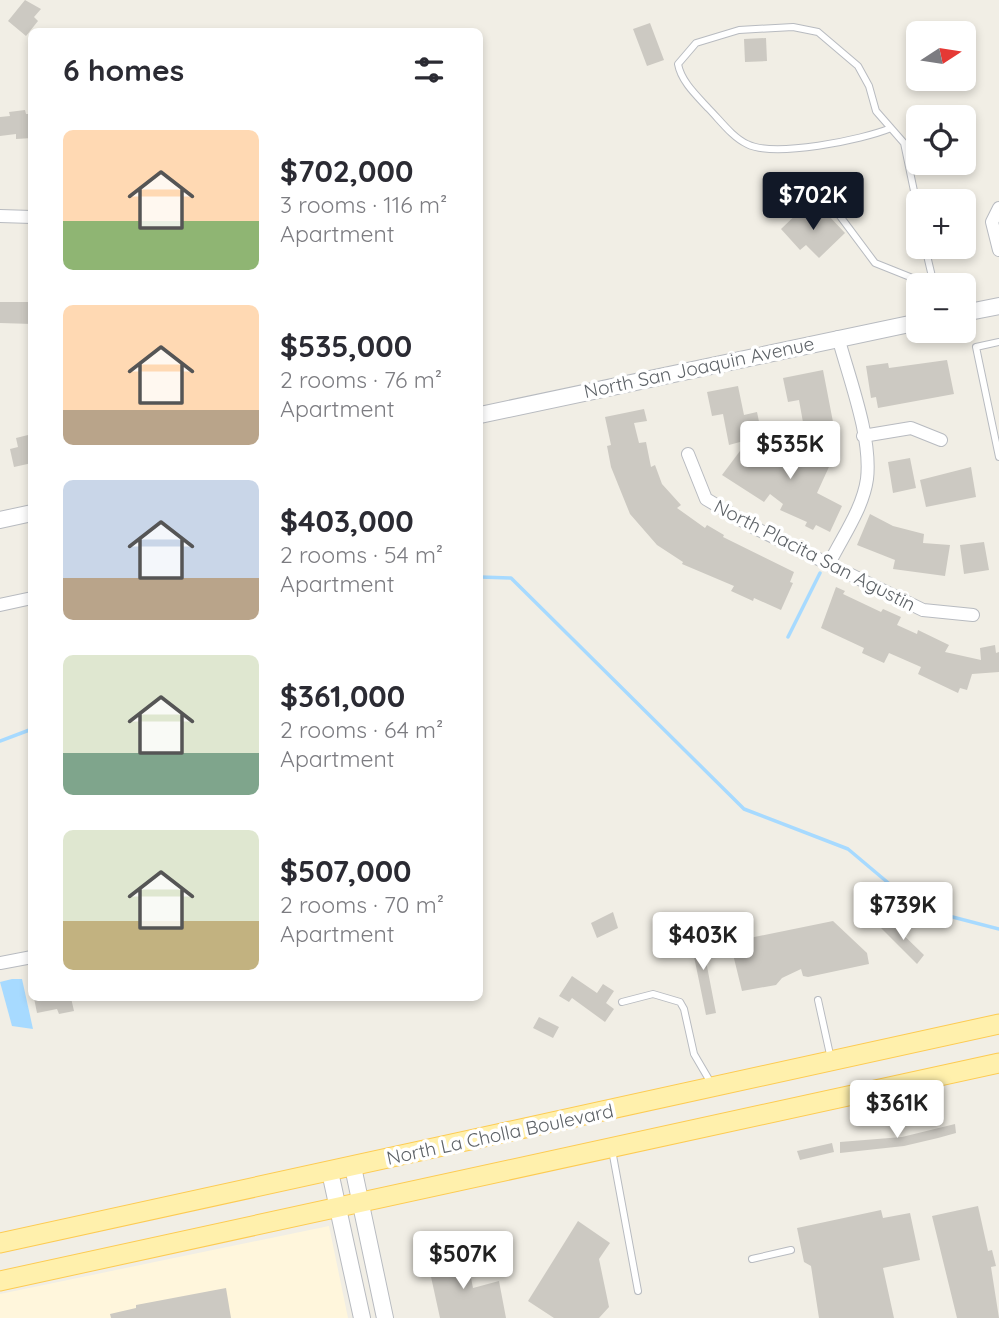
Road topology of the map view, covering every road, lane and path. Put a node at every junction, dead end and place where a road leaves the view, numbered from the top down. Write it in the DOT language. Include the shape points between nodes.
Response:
graph roads {
  1 [pos="891,128"];
  2 [pos="914,189"];
  3 [pos="822,192"];
  4 [pos="999,208"];
  5 [pos="0,216"];
  6 [pos="28,217"];
  7 [pos="999,250"];
  8 [pos="906,275"];
  9 [pos="999,306"];
  10 [pos="976,311"];
  11 [pos="906,324"];
  12 [pos="838,337"];
  13 [pos="999,342"];
  14 [pos="483,414"];
  15 [pos="863,436"];
  16 [pos="997,439"];
  17 [pos="941,440"];
  18 [pos="688,454"];
  19 [pos="999,457"];
  20 [pos="28,514"];
  21 [pos="0,520"];
  22 [pos="830,562"];
  23 [pos="28,599"];
  24 [pos="0,605"];
  25 [pos="973,615"];
  26 [pos="28,958"];
  27 [pos="0,963"];
  28 [pos="818,1000"];
  29 [pos="622,1002"];
  30 [pos="999,1024"];
  31 [pos="832,1061"];
  32 [pos="999,1063"];
  33 [pos="714,1087"];
  34 [pos="612,1148"];
  35 [pos="353,1167"];
  36 [pos="330,1172"];
  37 [pos="360,1203"];
  38 [pos="338,1208"];
  39 [pos="0,1244"];
  40 [pos="792,1250"];
  41 [pos="752,1259"];
  42 [pos="0,1281"];
  43 [pos="638,1291"];
  44 [pos="362,1318"];
  45 [pos="385,1318"];
  1 -- 1 [label="lane" via="876,111 858,66 812,30 739,30 696,43 678,64 697,97 753,147 779,149"];
  1 -- 2 [label="lane" via="904,143"];
  3 -- 8 [label="lane" via="875,263"];
  4 -- 7 [label="street" via="992,222"];
  5 -- 6 [label="street"];
  9 -- 10 [label="street"];
  11 -- 12 [label="street, North San Joaquin Avenue"];
  12 -- 14 [label="street, North San Joaquin Avenue"];
  12 -- 15 [label="street"];
  13 -- 16 [label="lane" via="976,346"];
  15 -- 17 [label="street" via="911,428"];
  15 -- 22 [label="street" via="867,479 861,502"];
  16 -- 19 [label="lane"];
  18 -- 22 [label="street, North Placita San Agustin" via="706,499 755,528"];
  20 -- 21 [label="street"];
  22 -- 25 [label="street, North Placita San Agustin" via="923,610"];
  23 -- 24 [label="street"];
  26 -- 27 [label="street"];
  28 -- 31 [label="lane"];
  29 -- 33 [label="lane" via="653,994 680,1002 694,1054"];
  30 -- 31 [label="main road, North La Cholla Boulevard"];
  31 -- 33 [label="main road, North La Cholla Boulevard"];
  32 -- 34 [label="main road, North La Cholla Boulevard"];
  33 -- 35 [label="main road, North La Cholla Boulevard"];
  34 -- 37 [label="main road, North La Cholla Boulevard"];
  34 -- 43 [label="lane"];
  35 -- 36 [label="main road, North La Cholla Boulevard"];
  35 -- 37 [label="street"];
  36 -- 38 [label="street"];
  36 -- 39 [label="main road, North La Cholla Boulevard"];
  37 -- 38 [label="main road, North La Cholla Boulevard"];
  37 -- 45 [label="street"];
  38 -- 42 [label="main road, North La Cholla Boulevard"];
  38 -- 44 [label="street"];
  40 -- 41 [label="lane"];
}
